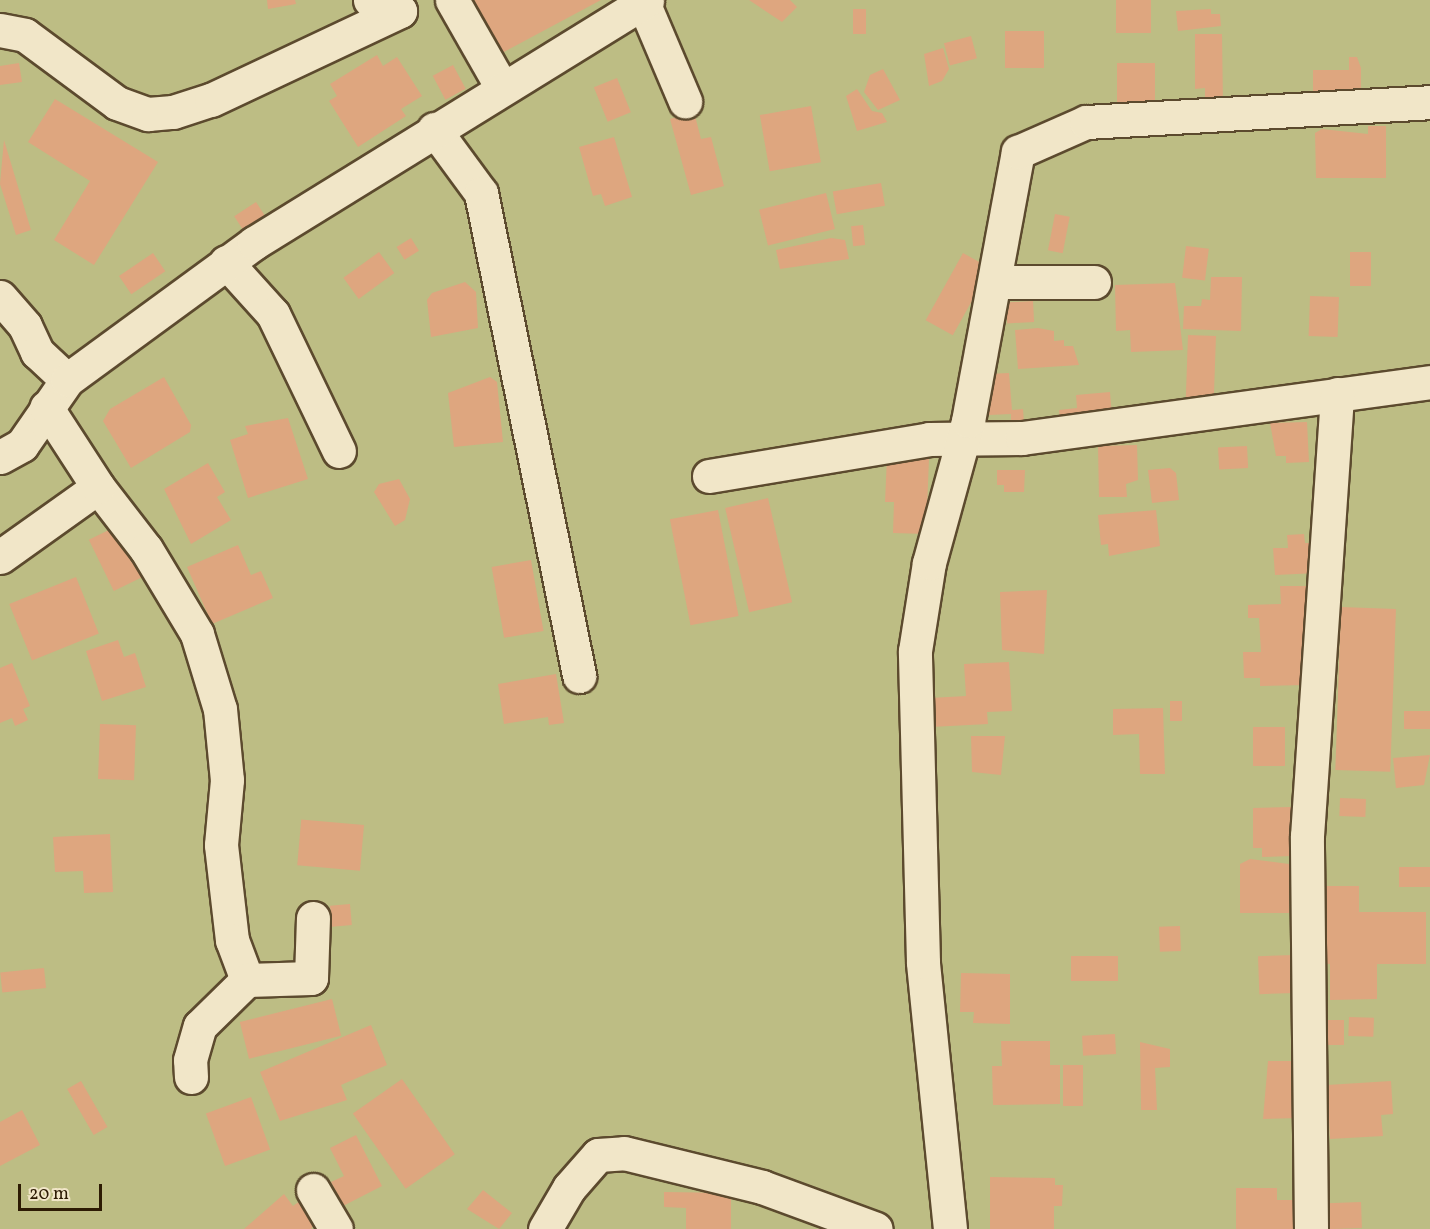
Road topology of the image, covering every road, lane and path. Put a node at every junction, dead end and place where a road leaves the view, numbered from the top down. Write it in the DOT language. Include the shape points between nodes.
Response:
graph roads {
  1 [pos="452,0"];
  2 [pos="645,1"];
  3 [pos="398,4"];
  4 [pos="0,30"];
  5 [pos="501,86"];
  6 [pos="685,101"];
  7 [pos="1430,102"];
  8 [pos="434,129"];
  9 [pos="226,262"];
  10 [pos="996,282"];
  11 [pos="1094,282"];
  12 [pos="0,297"];
  13 [pos="66,380"];
  14 [pos="1430,382"];
  15 [pos="1337,394"];
  16 [pos="46,407"];
  17 [pos="962,440"];
  18 [pos="339,452"];
  19 [pos="0,457"];
  20 [pos="709,476"];
  21 [pos="98,487"];
  22 [pos="0,557"];
  23 [pos="579,676"];
  24 [pos="313,918"];
  25 [pos="247,980"];
  26 [pos="192,1077"];
  27 [pos="313,1190"];
  28 [pos="336,1229"];
  29 [pos="545,1229"];
  30 [pos="876,1229"];
  31 [pos="951,1229"];
  32 [pos="1311,1229"];
  1 -- 5 [label="street"];
  2 -- 5 [label="street"];
  2 -- 6 [label="street"];
  3 -- 4 [label="street" via="212,100 148,114 117,103 26,35"];
  5 -- 8 [label="street"];
  7 -- 10 [label="street" via="1086,122 1018,152"];
  8 -- 9 [label="street"];
  8 -- 23 [label="street" via="481,192"];
  9 -- 13 [label="street"];
  9 -- 18 [label="street" via="273,314"];
  10 -- 11 [label="street"];
  10 -- 17 [label="street"];
  12 -- 13 [label="street" via="25,326 37,352"];
  13 -- 16 [label="street"];
  14 -- 15 [label="street"];
  15 -- 17 [label="street" via="1022,438"];
  15 -- 32 [label="street" via="1307,836"];
  16 -- 19 [label="street" via="22,445"];
  16 -- 21 [label="street"];
  17 -- 20 [label="street" via="929,439"];
  17 -- 31 [label="street" via="927,571 915,651 923,962"];
  21 -- 22 [label="street"];
  21 -- 25 [label="street" via="146,549 197,634 220,709 227,780 220,845 232,940"];
  24 -- 25 [label="street" via="311,978"];
  25 -- 26 [label="street" via="200,1026 190,1060"];
  27 -- 28 [label="street"];
  29 -- 30 [label="street" via="569,1188 598,1155 624,1153 762,1187"];
}
